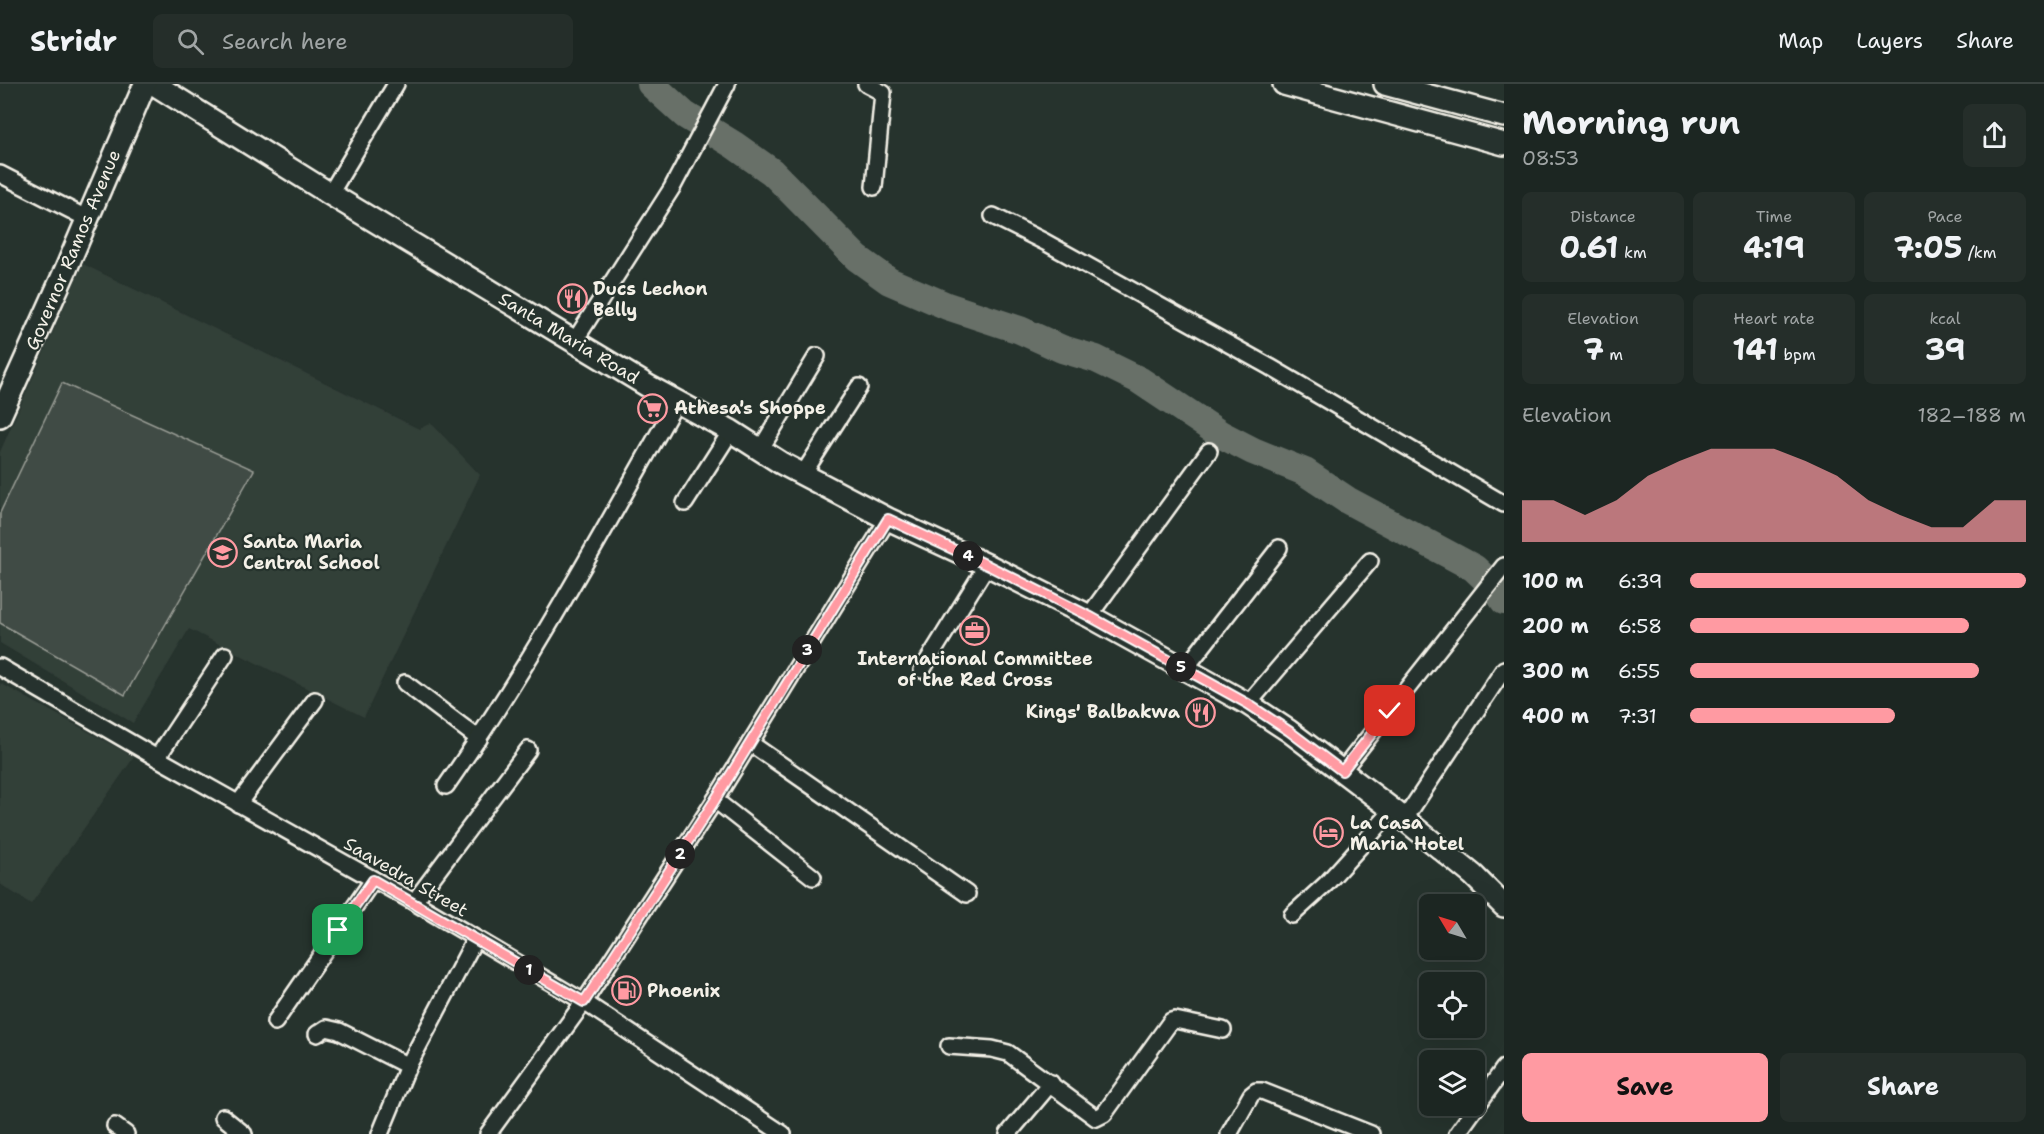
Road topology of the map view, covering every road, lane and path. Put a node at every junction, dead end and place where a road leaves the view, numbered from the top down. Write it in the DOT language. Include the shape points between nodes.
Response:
graph roads {
  1 [pos="145,84"];
  2 [pos="154,84"];
  3 [pos="396,84"];
  4 [pos="727,84"];
  5 [pos="866,84"];
  6 [pos="1284,84"];
  7 [pos="1385,84"];
  8 [pos="1504,116"];
  9 [pos="1504,144"];
  10 [pos="0,174"];
  11 [pos="874,187"];
  12 [pos="330,194"];
  13 [pos="993,216"];
  14 [pos="86,219"];
  15 [pos="574,342"];
  16 [pos="817,356"];
  17 [pos="859,387"];
  18 [pos="677,401"];
  19 [pos="0,416"];
  20 [pos="731,431"];
  21 [pos="760,450"];
  22 [pos="1209,451"];
  23 [pos="803,474"];
  24 [pos="1503,501"];
  25 [pos="685,503"];
  26 [pos="888,519"];
  27 [pos="1280,548"];
  28 [pos="1370,561"];
  29 [pos="987,565"];
  30 [pos="1504,566"];
  31 [pos="1089,616"];
  32 [pos="225,655"];
  33 [pos="0,668"];
  34 [pos="1185,669"];
  35 [pos="1504,669"];
  36 [pos="922,670"];
  37 [pos="405,683"];
  38 [pos="315,700"];
  39 [pos="1248,704"];
  40 [pos="479,739"];
  41 [pos="750,743"];
  42 [pos="528,750"];
  43 [pos="157,758"];
  44 [pos="1342,771"];
  45 [pos="446,786"];
  46 [pos="715,800"];
  47 [pos="238,804"];
  48 [pos="1398,815"];
  49 [pos="813,877"];
  50 [pos="373,880"];
  51 [pos="967,894"];
  52 [pos="414,902"];
  53 [pos="1504,906"];
  54 [pos="1292,915"];
  55 [pos="475,939"];
  56 [pos="584,1002"];
  57 [pos="275,1022"];
  58 [pos="1223,1030"];
  59 [pos="317,1034"];
  60 [pos="949,1046"];
  61 [pos="408,1066"];
  62 [pos="1504,1068"];
  63 [pos="1050,1083"];
  64 [pos="223,1117"];
  65 [pos="492,1132"];
  66 [pos="244,1134"];
  67 [pos="380,1134"];
  68 [pos="783,1134"];
  69 [pos="1008,1134"];
  70 [pos="1229,1134"];
  71 [pos="1371,1134"];
  72 [pos="1457,1134"];
  1 -- 14 [label="main road, Governor Ramos Avenue"];
  2 -- 12 [label="main road, Santa Maria Road"];
  3 -- 12 [label="street"];
  4 -- 15 [label="street" via="672,188"];
  5 -- 11 [label="street" via="883,93"];
  6 -- 9 [label="main road"];
  7 -- 8 [label="main road"];
  10 -- 14 [label="street"];
  12 -- 15 [label="main road, Santa Maria Road"];
  13 -- 24 [label="street" via="1270,367"];
  14 -- 19 [label="main road, Governor Ramos Avenue"];
  15 -- 18 [label="main road, Santa Maria Road"];
  16 -- 21 [label="street"];
  17 -- 23 [label="street"];
  18 -- 20 [label="main road, Santa Maria Road"];
  18 -- 40 [label="street" via="539,644"];
  20 -- 21 [label="main road, Santa Maria Road"];
  20 -- 25 [label="street"];
  21 -- 23 [label="main road, Santa Maria Road"];
  22 -- 31 [label="street"];
  23 -- 26 [label="main road, Santa Maria Road"];
  26 -- 29 [label="main road, Santa Maria Road"];
  26 -- 41 [label="street"];
  27 -- 34 [label="street"];
  28 -- 39 [label="street"];
  29 -- 31 [label="main road, Santa Maria Road"];
  29 -- 36 [label="street"];
  30 -- 44 [label="street"];
  31 -- 34 [label="main road, Santa Maria Road"];
  32 -- 43 [label="street"];
  33 -- 43 [label="street, Saavedra Street"];
  34 -- 39 [label="main road, Santa Maria Road"];
  35 -- 48 [label="street"];
  37 -- 40 [label="street"];
  38 -- 47 [label="street"];
  39 -- 44 [label="main road, Santa Maria Road"];
  40 -- 45 [label="street"];
  41 -- 46 [label="street"];
  41 -- 51 [label="street"];
  42 -- 52 [label="street"];
  43 -- 47 [label="street, Saavedra Street"];
  44 -- 48 [label="main road, Santa Maria Road"];
  46 -- 49 [label="street"];
  46 -- 56 [label="street"];
  47 -- 50 [label="street, Saavedra Street"];
  48 -- 53 [label="main road, Santa Maria Road" via="1473,875"];
  48 -- 54 [label="street"];
  50 -- 52 [label="street, Saavedra Street"];
  50 -- 57 [label="street"];
  52 -- 55 [label="street, Saavedra Street"];
  55 -- 56 [label="street, Saavedra Street"];
  55 -- 61 [label="street"];
  56 -- 65 [label="street"];
  56 -- 68 [label="street, Saavedra Street"];
  58 -- 63 [label="street" via="1171,1021 1100,1117 1096,1118"];
  59 -- 61 [label="street" via="326,1028 339,1031"];
  60 -- 63 [label="street" via="1008,1053"];
  61 -- 67 [label="street"];
  62 -- 72 [label="street"];
  63 -- 69 [label="street"];
  64 -- 66 [label="street"];
  70 -- 71 [label="street" via="1256,1091"];
}
